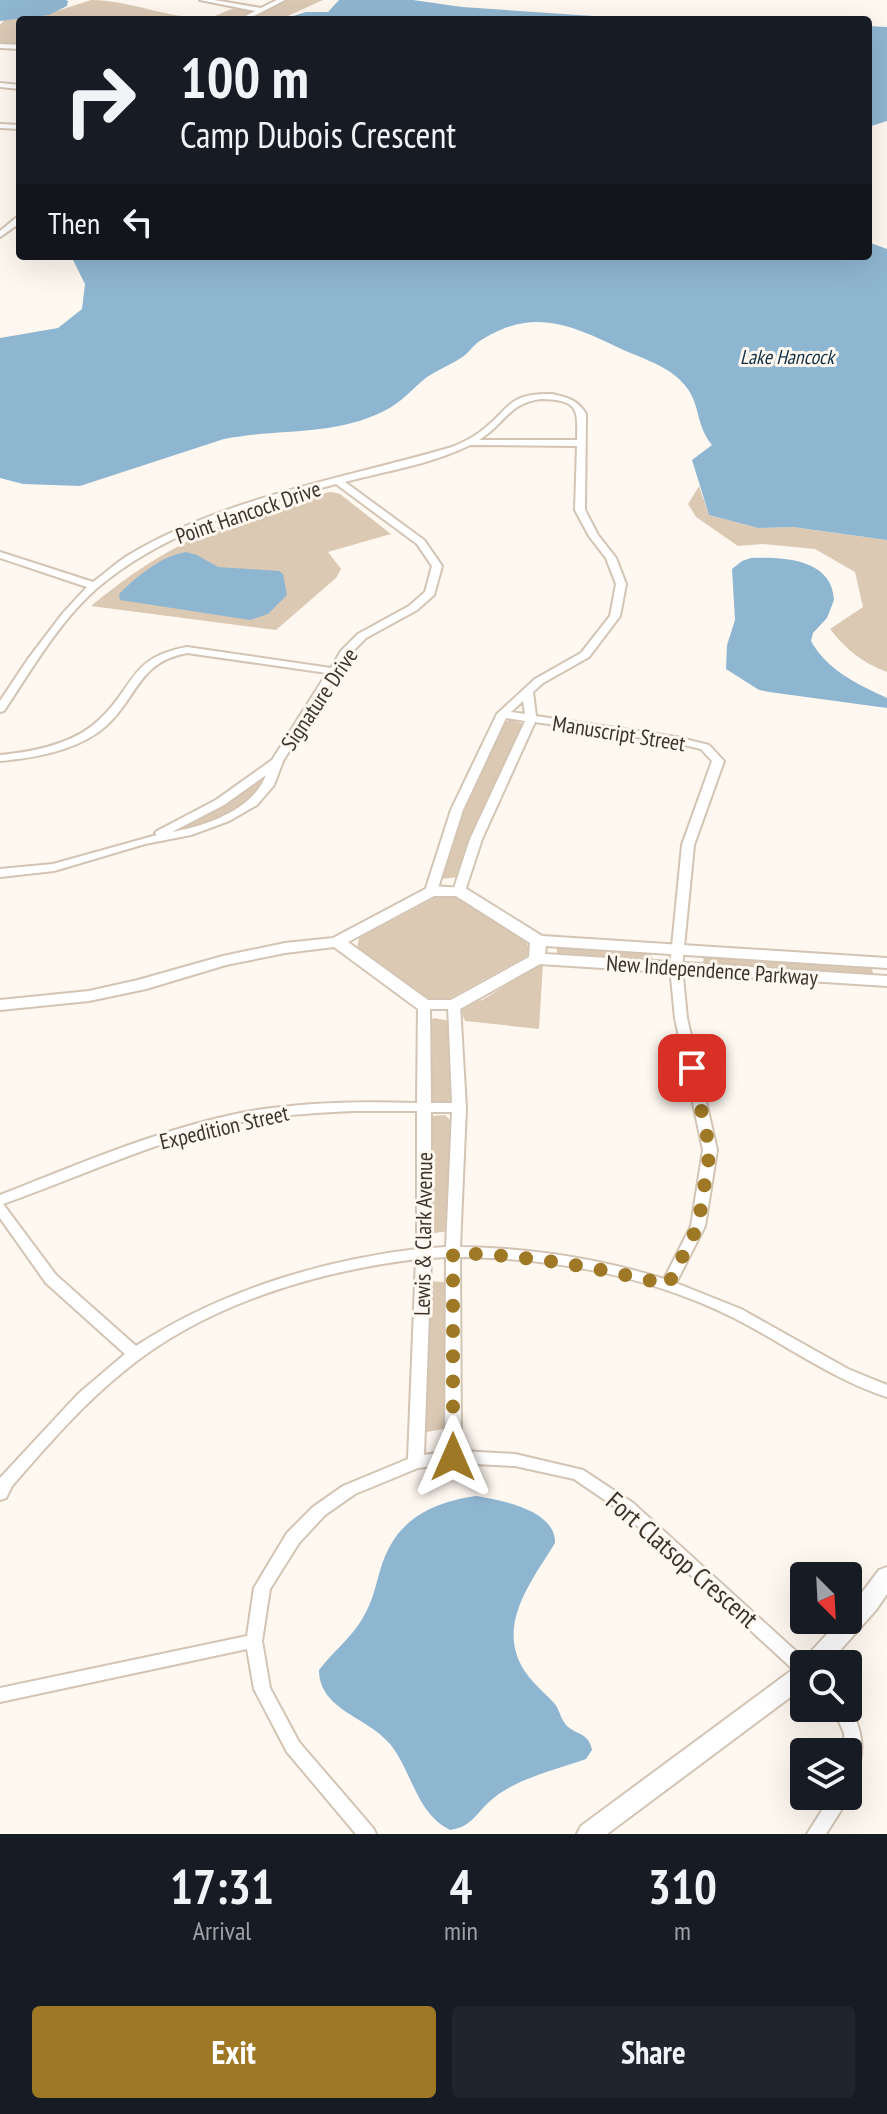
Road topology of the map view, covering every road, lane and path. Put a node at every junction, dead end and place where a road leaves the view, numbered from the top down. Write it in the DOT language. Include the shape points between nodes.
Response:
graph roads {
  1 [pos="203,0"];
  2 [pos="282,0"];
  3 [pos="262,10"];
  4 [pos="249,16"];
  5 [pos="16,222"];
  6 [pos="0,235"];
  7 [pos="469,443"];
  8 [pos="581,443"];
  9 [pos="339,482"];
  10 [pos="0,555"];
  11 [pos="94,586"];
  12 [pos="333,671"];
  13 [pos="527,690"];
  14 [pos="0,709"];
  15 [pos="502,714"];
  16 [pos="531,719"];
  17 [pos="0,758"];
  18 [pos="0,873"];
  19 [pos="431,891"];
  20 [pos="459,891"];
  21 [pos="337,942"];
  22 [pos="679,949"];
  23 [pos="537,950"];
  24 [pos="887,963"];
  25 [pos="676,967"];
  26 [pos="887,981"];
  27 [pos="0,1005"];
  28 [pos="424,1005"];
  29 [pos="454,1005"];
  30 [pos="425,1107"];
  31 [pos="459,1108"];
  32 [pos="0,1200"];
  33 [pos="0,1208"];
  34 [pos="424,1253"];
  35 [pos="453,1253"];
  36 [pos="668,1285"];
  37 [pos="135,1354"];
  38 [pos="887,1391"];
  39 [pos="453,1457"];
  40 [pos="416,1462"];
  41 [pos="0,1494"];
  42 [pos="887,1576"];
  43 [pos="254,1641"];
  44 [pos="827,1650"];
  45 [pos="790,1658"];
  46 [pos="790,1682"];
  47 [pos="0,1695"];
  48 [pos="832,1810"];
  49 [pos="367,1834"];
  50 [pos="589,1834"];
  51 [pos="816,1834"];
  1 -- 3 [label="street"];
  2 -- 3 [label="street"];
  3 -- 4 [label="street"];
  5 -- 6 [label="street"];
  7 -- 8 [label="street, Point Hancock Drive"];
  7 -- 8 [label="street, Point Hancock Drive" via="516,403 548,398 581,410"];
  7 -- 9 [label="street, Point Hancock Drive"];
  8 -- 13 [label="street, Point Hancock Drive" via="580,510 621,584 615,616 585,655"];
  9 -- 11 [label="street, Point Hancock Drive" via="190,529 135,557"];
  9 -- 12 [label="street, Signature Drive" via="421,542 437,566 430,593 362,636"];
  10 -- 11 [label="street"];
  11 -- 14 [label="street, Point Hancock Drive" via="62,621"];
  12 -- 17 [label="street" via="187,650 165,652 147,665 101,725 65,744"];
  12 -- 18 [label="street, Signature Drive" via="253,803 187,833 54,867"];
  13 -- 15 [label="street, Point Hancock Drive"];
  13 -- 16 [label="street"];
  15 -- 16 [label="street, Manuscript Street"];
  15 -- 19 [label="street, Point Hancock Drive" via="457,810"];
  16 -- 20 [label="street" via="476,839"];
  16 -- 22 [label="street, Manuscript Street" via="676,740 705,747 718,761 688,845"];
  19 -- 20 [label="street"];
  19 -- 21 [label="street"];
  20 -- 23 [label="street"];
  21 -- 27 [label="street" via="223,961 89,996"];
  21 -- 28 [label="street"];
  22 -- 23 [label="street, New Independence Parkway"];
  22 -- 24 [label="street, New Independence Parkway"];
  22 -- 25 [label="street, Manuscript Street"];
  23 -- 25 [label="street, New Independence Parkway"];
  23 -- 29 [label="street"];
  25 -- 26 [label="street, New Independence Parkway"];
  25 -- 36 [label="street, Manuscript Street" via="681,1018 710,1150 698,1226"];
  28 -- 29 [label="street"];
  28 -- 30 [label="street, Lewis & Clark Avenue"];
  29 -- 31 [label="street, Lewis & Clark Avenue"];
  30 -- 31 [label="street, Expedition Street"];
  30 -- 32 [label="street, Expedition Street" via="306,1109 250,1116 174,1134"];
  30 -- 34 [label="street, Lewis & Clark Avenue"];
  31 -- 35 [label="street, Lewis & Clark Avenue"];
  33 -- 37 [label="street" via="51,1279"];
  34 -- 35 [label="street"];
  34 -- 37 [label="street" via="284,1284 202,1315"];
  34 -- 40 [label="street, Lewis & Clark Avenue"];
  35 -- 36 [label="street" via="584,1264"];
  35 -- 39 [label="street, Lewis & Clark Avenue"];
  36 -- 38 [label="street" via="726,1308 826,1365"];
  37 -- 41 [label="street" via="65,1415"];
  39 -- 40 [label="street, Fort Clatsop Crescent"];
  39 -- 45 [label="street, Fort Clatsop Crescent" via="515,1460 578,1474 627,1507"];
  40 -- 43 [label="street, Fort Clatsop Crescent" via="349,1490 293,1538 262,1588"];
  42 -- 44 [label="street"];
  43 -- 47 [label="street"];
  43 -- 49 [label="street, Fort Clatsop Crescent" via="262,1689 293,1747"];
  46 -- 50 [label="street"];
  48 -- 51 [label="street"];
}
